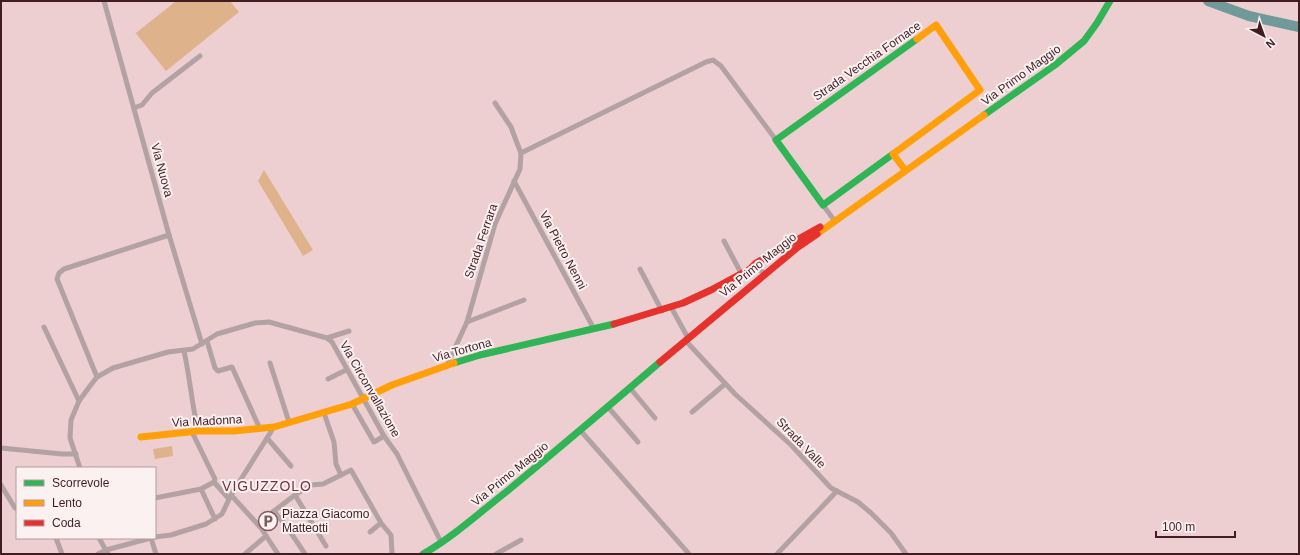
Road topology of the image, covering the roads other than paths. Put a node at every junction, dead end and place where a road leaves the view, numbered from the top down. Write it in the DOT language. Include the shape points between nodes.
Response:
graph roads {
  1 [pos="104,1"];
  2 [pos="1110,1"];
  3 [pos="200,56"];
  4 [pos="495,103"];
  5 [pos="134,108"];
  6 [pos="776,140"];
  7 [pos="521,153"];
  8 [pos="893,154"];
  9 [pos="905,170"];
  10 [pos="514,181"];
  11 [pos="823,205"];
  12 [pos="834,220"];
  13 [pos="824,228"];
  14 [pos="170,235"];
  15 [pos="724,241"];
  16 [pos="640,268"];
  17 [pos="750,269"];
  18 [pos="741,273"];
  19 [pos="765,273"];
  20 [pos="524,300"];
  21 [pos="671,307"];
  22 [pos="662,311"];
  23 [pos="466,322"];
  24 [pos="44,327"];
  25 [pos="594,329"];
  26 [pos="349,331"];
  27 [pos="327,338"];
  28 [pos="687,339"];
  29 [pos="207,341"];
  30 [pos="202,344"];
  31 [pos="184,351"];
  32 [pos="270,363"];
  33 [pos="447,365"];
  34 [pos="346,370"];
  35 [pos="98,377"];
  36 [pos="328,380"];
  37 [pos="725,384"];
  38 [pos="630,388"];
  39 [pos="362,398"];
  40 [pos="79,401"];
  41 [pos="352,404"];
  42 [pos="608,407"];
  43 [pos="692,412"];
  44 [pos="324,413"];
  45 [pos="655,418"];
  46 [pos="289,422"];
  47 [pos="274,427"];
  48 [pos="260,429"];
  49 [pos="580,430"];
  50 [pos="195,431"];
  51 [pos="384,436"];
  52 [pos="141,437"];
  53 [pos="267,438"];
  54 [pos="638,442"];
  55 [pos="1,448"];
  56 [pos="76,454"];
  57 [pos="291,466"];
  58 [pos="80,467"];
  59 [pos="341,475"];
  60 [pos="214,482"];
  61 [pos="1,485"];
  62 [pos="201,489"];
  63 [pos="837,491"];
  64 [pos="295,495"];
  65 [pos="230,497"];
  66 [pos="156,498"];
  67 [pos="16,508"];
  68 [pos="275,513"];
  69 [pos="215,519"];
  70 [pos="381,523"];
  71 [pos="258,524"];
  72 [pos="370,532"];
  73 [pos="266,536"];
  74 [pos="156,537"];
  75 [pos="56,539"];
  76 [pos="100,539"];
  77 [pos="148,539"];
  78 [pos="151,539"];
  79 [pos="521,540"];
  80 [pos="441,542"];
  81 [pos="326,546"];
  82 [pos="107,552"];
  83 [pos="433,552"];
  84 [pos="62,554"];
  85 [pos="98,554"];
  86 [pos="156,554"];
  87 [pos="244,554"];
  88 [pos="278,554"];
  89 [pos="305,554"];
  90 [pos="392,554"];
  91 [pos="423,554"];
  92 [pos="496,554"];
  93 [pos="689,554"];
  94 [pos="777,554"];
  95 [pos="906,554"];
  1 -- 5 [label="street, Via Nuova"];
  2 -- 9 [label="street, Via Primo Maggio" via="1084,41 1055,65"];
  3 -- 5 [label="street" via="142,105"];
  4 -- 7 [label="street, Strada Ferrara" via="511,127"];
  5 -- 14 [label="street, Via Nuova"];
  6 -- 7 [label="street" via="721,66 713,60"];
  6 -- 8 [label="street, Strada Vecchia Fornace" via="936,25 980,90"];
  6 -- 11 [label="street"];
  7 -- 10 [label="street, Strada Ferrara" via="520,169"];
  8 -- 9 [label="street"];
  8 -- 11 [label="street, Strada Vecchia Fornace"];
  9 -- 12 [label="street, Via Primo Maggio"];
  10 -- 23 [label="street, Strada Ferrara" via="495,224"];
  10 -- 25 [label="street, Via Pietro Nenni"];
  11 -- 12 [label="street"];
  12 -- 13 [label="street, Via Primo Maggio"];
  13 -- 17 [label="street, Via Tortona" via="819,227 805,234"];
  13 -- 19 [label="street, Via Primo Maggio"];
  14 -- 30 [label="street, Via Nuova"];
  14 -- 35 [label="street" via="59,273 57,279"];
  15 -- 18 [label="street"];
  16 -- 22 [label="street"];
  17 -- 18 [label="street, Via Tortona"];
  17 -- 19 [label="street"];
  18 -- 21 [label="street, Via Tortona" via="711,290"];
  19 -- 28 [label="street, Via Primo Maggio"];
  20 -- 23 [label="street"];
  21 -- 22 [label="street, Via Tortona"];
  21 -- 28 [label="street, Strada Valle"];
  22 -- 25 [label="street, Via Tortona"];
  23 -- 33 [label="street, Strada Ferrara"];
  24 -- 40 [label="street"];
  25 -- 33 [label="street, Via Tortona"];
  26 -- 27 [label="street"];
  27 -- 29 [label="street, Via Circonvallazione" via="270,322 230,329"];
  27 -- 34 [label="street, Via Circonvallazione" via="332,342"];
  28 -- 37 [label="street, Strada Valle"];
  28 -- 38 [label="street, Via Primo Maggio"];
  29 -- 30 [label="street, Via Circonvallazione"];
  29 -- 48 [label="street" via="218,371 232,367"];
  30 -- 31 [label="street, Via Circonvallazione" via="193,350"];
  31 -- 35 [label="street, Via Circonvallazione" via="168,352 112,368"];
  31 -- 50 [label="street" via="190,379"];
  32 -- 46 [label="street"];
  33 -- 39 [label="street, Via Tortona"];
  34 -- 36 [label="street"];
  34 -- 39 [label="street, Via Circonvallazione"];
  35 -- 40 [label="street, Via Circonvallazione"];
  37 -- 43 [label="street"];
  37 -- 63 [label="street, Strada Valle"];
  38 -- 42 [label="street, Via Primo Maggio"];
  38 -- 45 [label="street"];
  39 -- 41 [label="street, Via Tortona"];
  39 -- 51 [label="street, Via Circonvallazione"];
  40 -- 56 [label="street, Via Circonvallazione" via="71,420 70,438"];
  41 -- 44 [label="street, Via Tortona"];
  41 -- 51 [label="street" via="374,442"];
  42 -- 49 [label="street, Via Primo Maggio"];
  42 -- 54 [label="street"];
  44 -- 46 [label="street, Via Tortona"];
  44 -- 59 [label="street"];
  46 -- 47 [label="street, Via Tortona"];
  47 -- 48 [label="street, Via Madonna"];
  47 -- 53 [label="street"];
  48 -- 50 [label="street, Via Madonna"];
  49 -- 80 [label="street, Via Primo Maggio"];
  49 -- 93 [label="street"];
  50 -- 52 [label="street, Via Madonna"];
  50 -- 60 [label="street"];
  51 -- 80 [label="street, Via Circonvallazione" via="397,454"];
  53 -- 57 [label="street"];
  53 -- 65 [label="street"];
  55 -- 56 [label="street"];
  56 -- 58 [label="street, Via Circonvallazione"];
  59 -- 64 [label="street" via="323,484 311,485"];
  59 -- 70 [label="street" via="351,470"];
  60 -- 62 [label="street"];
  60 -- 65 [label="street"];
  61 -- 67 [label="street"];
  62 -- 66 [label="street"];
  62 -- 69 [label="street"];
  63 -- 94 [label="street"];
  63 -- 95 [label="street, Strada Valle" via="858,502 871,513 891,533"];
  64 -- 68 [label="street"];
  64 -- 81 [label="street"];
  65 -- 69 [label="street" via="222,514"];
  65 -- 71 [label="street"];
  68 -- 71 [label="street"];
  68 -- 89 [label="street"];
  69 -- 74 [label="street" via="170,535"];
  70 -- 72 [label="street"];
  70 -- 90 [label="street" via="391,536"];
  71 -- 73 [label="street"];
  73 -- 87 [label="street"];
  73 -- 88 [label="street"];
  75 -- 84 [label="street"];
  76 -- 82 [label="street"];
  77 -- 82 [label="street"];
  78 -- 86 [label="street"];
  79 -- 92 [label="street"];
  80 -- 83 [label="street, Via Primo Maggio"];
  82 -- 85 [label="street"];
  83 -- 91 [label="street, Via Primo Maggio"];
}
